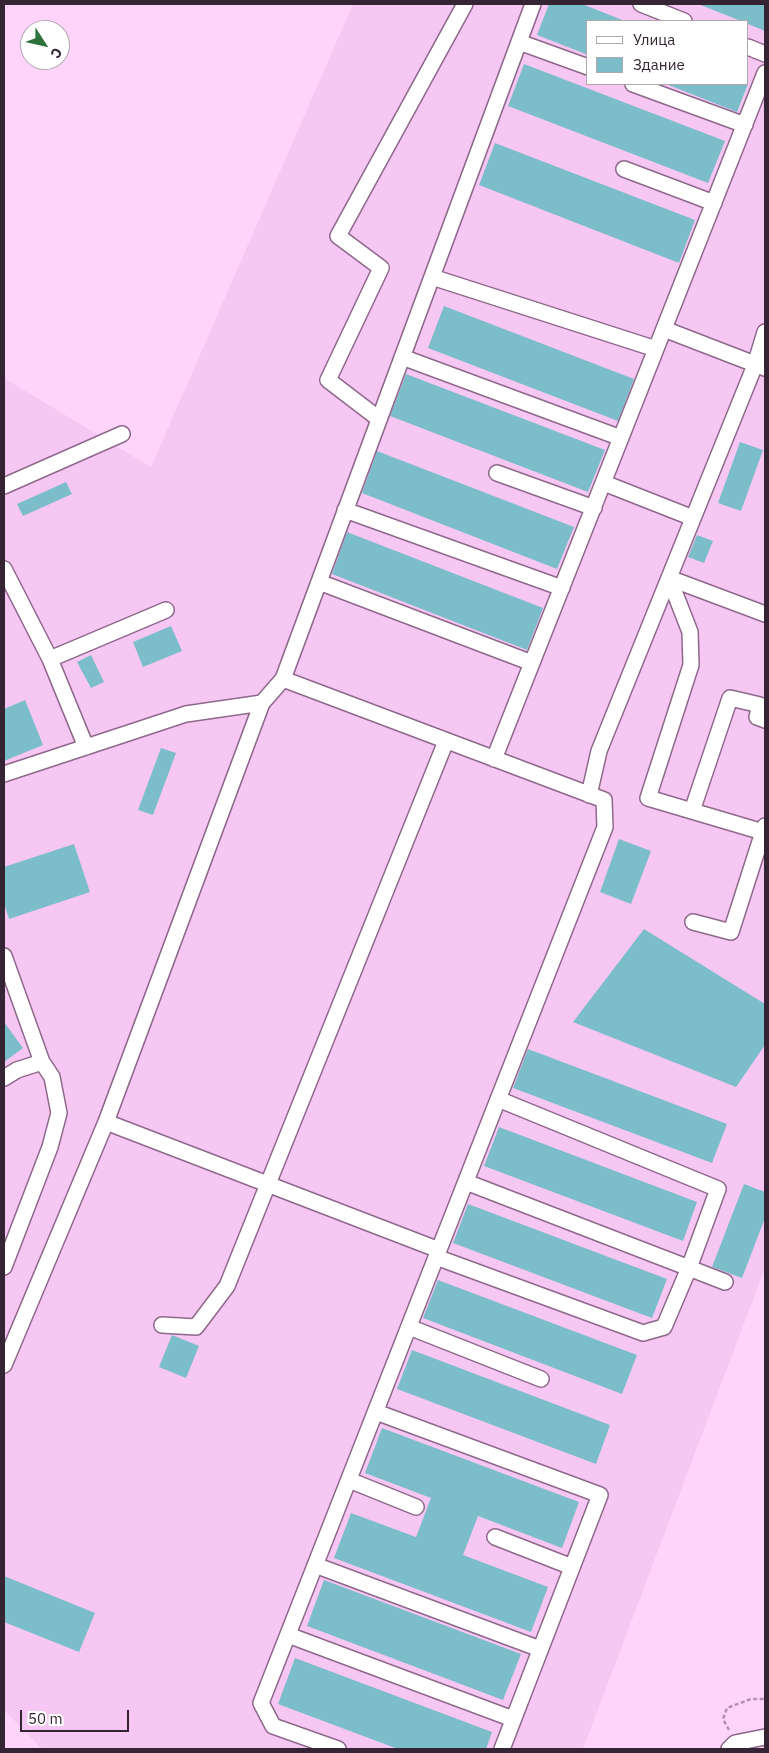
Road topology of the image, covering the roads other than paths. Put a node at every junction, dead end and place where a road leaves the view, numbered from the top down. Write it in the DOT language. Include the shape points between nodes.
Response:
graph roads {
  1 [pos="465,4"];
  2 [pos="533,4"];
  3 [pos="641,4"];
  4 [pos="681,20"];
  5 [pos="519,42"];
  6 [pos="749,47"];
  7 [pos="765,54"];
  8 [pos="586,66"];
  9 [pos="765,73"];
  10 [pos="636,85"];
  11 [pos="745,125"];
  12 [pos="624,169"];
  13 [pos="714,203"];
  14 [pos="432,277"];
  15 [pos="664,329"];
  16 [pos="765,332"];
  17 [pos="656,349"];
  18 [pos="402,357"];
  19 [pos="760,367"];
  20 [pos="379,419"];
  21 [pos="122,434"];
  22 [pos="621,438"];
  23 [pos="497,473"];
  24 [pos="604,482"];
  25 [pos="4,486"];
  26 [pos="594,508"];
  27 [pos="345,510"];
  28 [pos="693,518"];
  29 [pos="4,569"];
  30 [pos="669,578"];
  31 [pos="319,582"];
  32 [pos="562,588"];
  33 [pos="166,610"];
  34 [pos="765,614"];
  35 [pos="50,660"];
  36 [pos="532,663"];
  37 [pos="283,679"];
  38 [pos="262,703"];
  39 [pos="765,720"];
  40 [pos="446,741"];
  41 [pos="86,747"];
  42 [pos="494,759"];
  43 [pos="4,774"];
  44 [pos="589,795"];
  45 [pos="692,811"];
  46 [pos="764,829"];
  47 [pos="693,922"];
  48 [pos="4,956"];
  49 [pos="42,1062"];
  50 [pos="4,1078"];
  51 [pos="498,1099"];
  52 [pos="106,1122"];
  53 [pos="466,1182"];
  54 [pos="268,1184"];
  55 [pos="437,1254"];
  56 [pos="4,1267"];
  57 [pos="689,1268"];
  58 [pos="725,1282"];
  59 [pos="162,1325"];
  60 [pos="408,1327"];
  61 [pos="4,1366"];
  62 [pos="541,1379"];
  63 [pos="376,1412"];
  64 [pos="349,1480"];
  65 [pos="416,1507"];
  66 [pos="495,1537"];
  67 [pos="315,1565"];
  68 [pos="572,1568"];
  69 [pos="288,1635"];
  70 [pos="540,1649"];
  71 [pos="513,1719"];
  72 [pos="765,1737"];
  73 [pos="732,1746"];
  74 [pos="338,1749"];
  75 [pos="502,1749"];
  1 -- 20 [label="street" via="338,236 381,268 328,380"];
  2 -- 5 [label="street"];
  3 -- 4 [label="street"];
  5 -- 8 [label="street"];
  5 -- 14 [label="street"];
  6 -- 7 [label="street"];
  9 -- 11 [label="street"];
  10 -- 11 [label="street"];
  11 -- 13 [label="street"];
  12 -- 13 [label="street"];
  13 -- 15 [label="street"];
  14 -- 17 [label="street"];
  14 -- 18 [label="street"];
  15 -- 17 [label="street"];
  15 -- 19 [label="street"];
  16 -- 19 [label="street"];
  17 -- 22 [label="street"];
  18 -- 20 [label="street"];
  18 -- 22 [label="street"];
  19 -- 28 [label="street"];
  20 -- 27 [label="street"];
  21 -- 25 [label="street"];
  22 -- 24 [label="street"];
  23 -- 26 [label="street"];
  24 -- 26 [label="street"];
  24 -- 28 [label="street"];
  26 -- 32 [label="street"];
  27 -- 31 [label="street"];
  27 -- 32 [label="street"];
  28 -- 30 [label="street"];
  29 -- 35 [label="street"];
  30 -- 34 [label="street"];
  30 -- 44 [label="street" via="599,751"];
  30 -- 45 [label="street" via="690,632 691,665 648,798"];
  31 -- 36 [label="street"];
  31 -- 37 [label="street"];
  32 -- 36 [label="street"];
  33 -- 35 [label="street"];
  35 -- 41 [label="street"];
  36 -- 42 [label="street"];
  37 -- 38 [label="street"];
  37 -- 40 [label="street"];
  38 -- 41 [label="street" via="186,714"];
  38 -- 52 [label="street"];
  39 -- 45 [label="street" via="757,717 760,705 730,698"];
  40 -- 42 [label="street"];
  40 -- 54 [label="street"];
  41 -- 43 [label="street"];
  42 -- 44 [label="street"];
  44 -- 51 [label="street" via="604,800 605,827"];
  45 -- 46 [label="street"];
  46 -- 47 [label="street" via="731,932"];
  48 -- 49 [label="street"];
  49 -- 50 [label="street" via="16,1070"];
  49 -- 56 [label="street" via="52,1077 59,1113 50,1147"];
  51 -- 53 [label="street"];
  51 -- 57 [label="street" via="718,1189"];
  52 -- 54 [label="street"];
  52 -- 61 [label="street"];
  53 -- 55 [label="street"];
  53 -- 57 [label="street"];
  54 -- 55 [label="street"];
  54 -- 59 [label="street" via="227,1286 196,1327"];
  55 -- 57 [label="street" via="643,1333 664,1327"];
  55 -- 60 [label="street"];
  57 -- 58 [label="street"];
  60 -- 62 [label="street"];
  60 -- 63 [label="street"];
  63 -- 64 [label="street"];
  63 -- 68 [label="street" via="600,1495"];
  64 -- 65 [label="street"];
  64 -- 67 [label="street"];
  66 -- 68 [label="street"];
  67 -- 69 [label="street"];
  67 -- 70 [label="street"];
  68 -- 70 [label="street"];
  69 -- 71 [label="street"];
  69 -- 74 [label="street" via="261,1703 273,1726"];
  70 -- 71 [label="street"];
  71 -- 75 [label="street"];
  72 -- 73 [label="street"];
}
